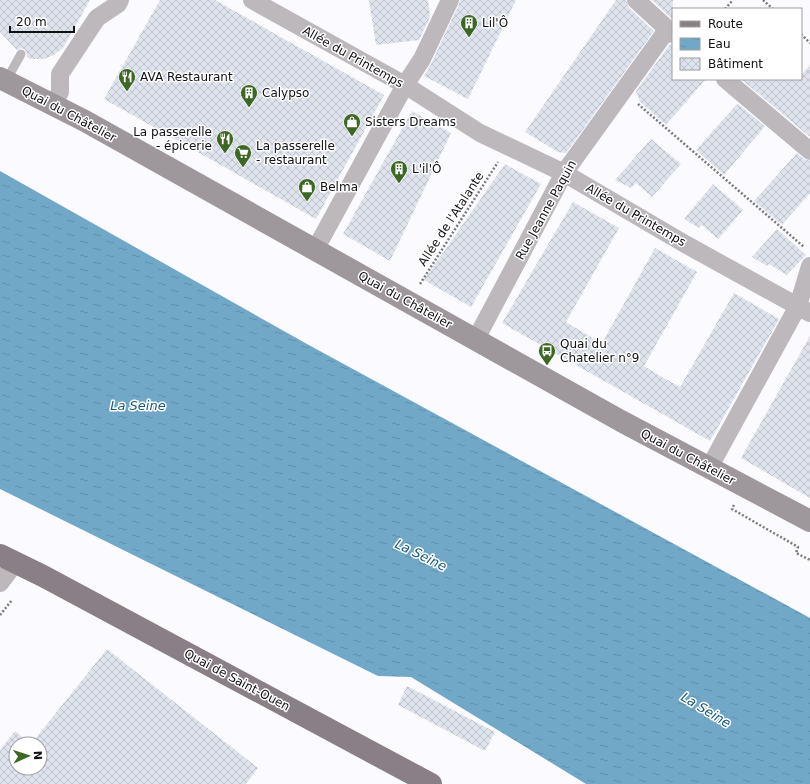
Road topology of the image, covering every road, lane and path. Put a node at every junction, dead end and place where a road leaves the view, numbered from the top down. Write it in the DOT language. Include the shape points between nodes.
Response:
graph roads {
  1 [pos="120,0"];
  2 [pos="252,0"];
  3 [pos="450,0"];
  4 [pos="636,0"];
  5 [pos="733,0"];
  6 [pos="763,0"];
  7 [pos="726,8"];
  8 [pos="772,8"];
  9 [pos="670,32"];
  10 [pos="802,35"];
  11 [pos="810,42"];
  12 [pos="21,54"];
  13 [pos="3,80"];
  14 [pos="726,80"];
  15 [pos="404,85"];
  16 [pos="623,91"];
  17 [pos="54,104"];
  18 [pos="507,146"];
  19 [pos="810,151"];
  20 [pos="564,173"];
  21 [pos="804,248"];
  22 [pos="315,250"];
  23 [pos="810,266"];
  24 [pos="409,302"];
  25 [pos="804,310"];
  26 [pos="476,339"];
  27 [pos="709,468"];
  28 [pos="743,487"];
  29 [pos="810,521"];
  30 [pos="8,558"];
  31 [pos="810,560"];
  32 [pos="0,583"];
  33 [pos="431,784"];
  1 -- 17 [label="street" via="97,18 60,74 60,92"];
  2 -- 15 [label="street, Allée du Printemps"];
  3 -- 15 [label="street" via="422,59"];
  4 -- 9 [label="street, Rue Jeanne Paquin"];
  5 -- 7 [label="path"];
  6 -- 8 [label="path"];
  9 -- 16 [label="street, Rue Jeanne Paquin"];
  10 -- 11 [label="path"];
  12 -- 13 [label="lane"];
  13 -- 17 [label="street, Quai du Châtelier"];
  14 -- 19 [label="street"];
  15 -- 18 [label="street, Allée du Printemps" via="480,133"];
  15 -- 22 [label="street"];
  16 -- 20 [label="street, Rue Jeanne Paquin"];
  16 -- 21 [label="path"];
  17 -- 22 [label="street, Quai du Châtelier"];
  18 -- 20 [label="street, Allée du Printemps"];
  18 -- 24 [label="path, Allée de l'Atalante"];
  20 -- 25 [label="street, Allée du Printemps"];
  20 -- 26 [label="street, Rue Jeanne Paquin"];
  22 -- 24 [label="street, Quai du Châtelier"];
  23 -- 25 [label="street"];
  24 -- 26 [label="street, Quai du Châtelier"];
  25 -- 27 [label="street"];
  26 -- 27 [label="street, Quai du Châtelier" via="607,414"];
  27 -- 28 [label="street, Quai du Châtelier"];
  28 -- 29 [label="street, Quai du Châtelier"];
  28 -- 31 [label="path" via="732,508 798,547 796,553"];
  30 -- 32 [label="street"];
  30 -- 33 [label="main road, Quai de Saint-Ouen"];
}
